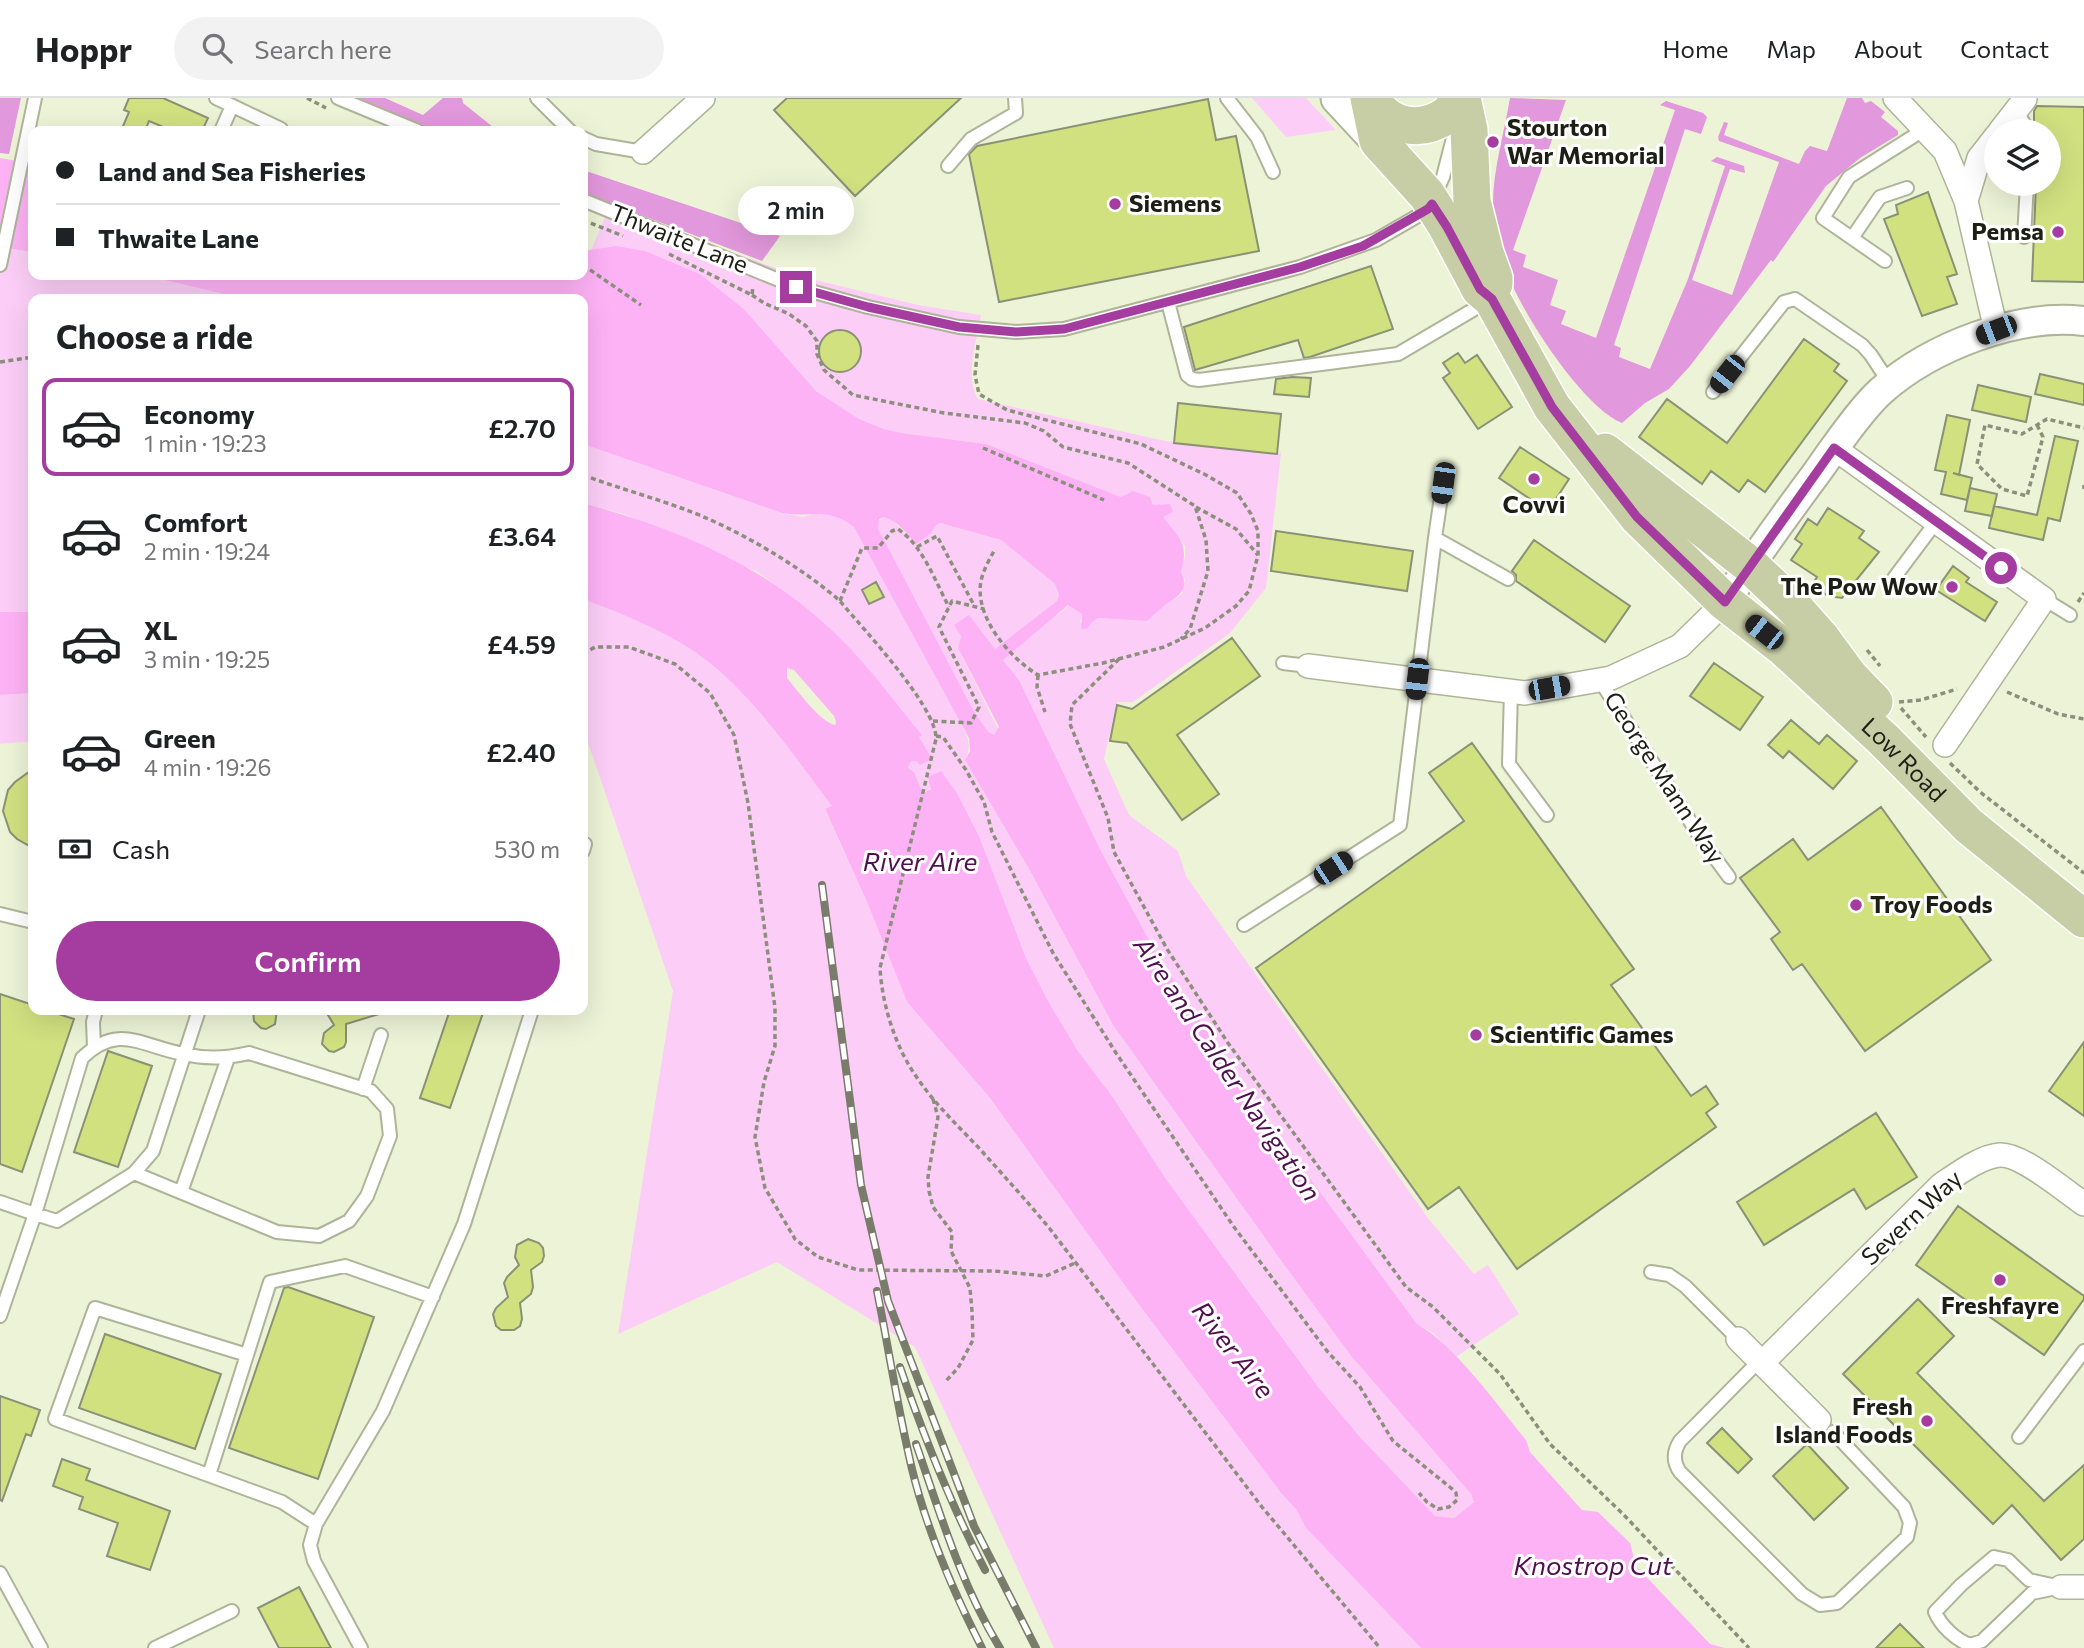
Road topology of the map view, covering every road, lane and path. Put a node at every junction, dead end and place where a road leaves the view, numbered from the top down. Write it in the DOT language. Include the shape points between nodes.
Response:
graph roads {
  1 [pos="35,98"];
  2 [pos="216,98"];
  3 [pos="338,98"];
  4 [pos="537,98"];
  5 [pos="703,98"];
  6 [pos="1015,98"];
  7 [pos="1227,98"];
  8 [pos="1461,98"];
  9 [pos="1895,98"];
  10 [pos="2021,105"];
  11 [pos="233,106"];
  12 [pos="1367,111"];
  13 [pos="2010,119"];
  14 [pos="28,126"];
  15 [pos="223,126"];
  16 [pos="277,126"];
  17 [pos="406,126"];
  18 [pos="565,126"];
  19 [pos="28,127"];
  20 [pos="1925,129"];
  21 [pos="588,140"];
  22 [pos="1984,151"];
  23 [pos="643,152"];
  24 [pos="948,166"];
  25 [pos="1273,172"];
  26 [pos="1907,188"];
  27 [pos="2026,196"];
  28 [pos="1966,201"];
  29 [pos="588,202"];
  30 [pos="1432,204"];
  31 [pos="588,222"];
  32 [pos="2024,237"];
  33 [pos="1852,238"];
  34 [pos="630,239"];
  35 [pos="666,253"];
  36 [pos="1885,261"];
  37 [pos="0,263"];
  38 [pos="588,268"];
  39 [pos="754,270"];
  40 [pos="752,295"];
  41 [pos="1492,299"];
  42 [pos="1168,302"];
  43 [pos="641,305"];
  44 [pos="2084,321"];
  45 [pos="981,329"];
  46 [pos="1996,330"];
  47 [pos="28,358"];
  48 [pos="0,362"];
  49 [pos="1890,384"];
  50 [pos="1713,392"];
  51 [pos="1552,407"];
  52 [pos="2037,425"];
  53 [pos="2084,428"];
  54 [pos="983,447"];
  55 [pos="1834,448"];
  56 [pos="588,477"];
  57 [pos="1443,483"];
  58 [pos="1104,500"];
  59 [pos="1195,506"];
  60 [pos="1937,522"];
  61 [pos="1435,538"];
  62 [pos="917,547"];
  63 [pos="993,551"];
  64 [pos="1258,555"];
  65 [pos="1750,565"];
  66 [pos="1894,578"];
  67 [pos="1508,579"];
  68 [pos="2043,599"];
  69 [pos="840,601"];
  70 [pos="1725,602"];
  71 [pos="949,607"];
  72 [pos="975,607"];
  73 [pos="984,609"];
  74 [pos="2070,615"];
  75 [pos="1180,641"];
  76 [pos="588,651"];
  77 [pos="1119,659"];
  78 [pos="1283,663"];
  79 [pos="1308,666"];
  80 [pos="1038,675"];
  81 [pos="1417,679"];
  82 [pos="1599,679"];
  83 [pos="1987,683"];
  84 [pos="1830,690"];
  85 [pos="1511,691"];
  86 [pos="1877,705"];
  87 [pos="1045,712"];
  88 [pos="2084,719"];
  89 [pos="933,721"];
  90 [pos="936,736"];
  91 [pos="1945,745"];
  92 [pos="1547,815"];
  93 [pos="1729,877"];
  94 [pos="2084,888"];
  95 [pos="0,914"];
  96 [pos="2084,919"];
  97 [pos="28,921"];
  98 [pos="1244,925"];
  99 [pos="95,1015"];
  100 [pos="197,1015"];
  101 [pos="530,1015"];
  102 [pos="382,1034"];
  103 [pos="94,1047"];
  104 [pos="183,1055"];
  105 [pos="228,1058"];
  106 [pos="363,1089"];
  107 [pos="933,1097"];
  108 [pos="134,1173"];
  109 [pos="181,1192"];
  110 [pos="0,1202"];
  111 [pos="2084,1204"];
  112 [pos="35,1214"];
  113 [pos="1075,1263"];
  114 [pos="961,1270"];
  115 [pos="1651,1272"];
  116 [pos="433,1297"];
  117 [pos="0,1316"];
  118 [pos="1738,1339"];
  119 [pos="2084,1351"];
  120 [pos="247,1356"];
  121 [pos="1761,1362"];
  122 [pos="945,1382"];
  123 [pos="1826,1426"];
  124 [pos="2020,1437"];
  125 [pos="209,1475"];
  126 [pos="1419,1493"];
  127 [pos="316,1524"];
  128 [pos="0,1573"];
  129 [pos="2073,1587"];
  130 [pos="232,1611"];
  131 [pos="1970,1647"];
  132 [pos="41,1648"];
  133 [pos="155,1648"];
  134 [pos="361,1648"];
  135 [pos="1380,1648"];
  136 [pos="1749,1648"];
  1 -- 14 [label="lane"];
  2 -- 11 [label="lane"];
  3 -- 17 [label="lane"];
  4 -- 18 [label="lane"];
  5 -- 23 [label="street"];
  6 -- 24 [label="lane" via="1016,113 971,138"];
  7 -- 25 [label="lane" via="1257,137"];
  8 -- 12 [label="main road" via="1448,114 1406,127"];
  8 -- 30 [label="lane" via="1452,145"];
  8 -- 41 [label="main road" via="1469,130 1472,201 1494,278"];
  9 -- 20 [label="street"];
  10 -- 13 [label="street"];
  11 -- 15 [label="lane"];
  11 -- 16 [label="lane"];
  12 -- 30 [label="main road"];
  19 -- 37 [label="lane"];
  20 -- 28 [label="street" via="1945,151"];
  20 -- 33 [label="lane" via="1849,177 1823,218"];
  21 -- 23 [label="lane"];
  22 -- 28 [label="street"];
  26 -- 33 [label="lane" via="1880,197"];
  27 -- 32 [label="lane"];
  28 -- 46 [label="street"];
  29 -- 39 [label="lane, Thwaite Lane"];
  30 -- 41 [label="main road" via="1480,289"];
  30 -- 42 [label="lane, Thwaite Lane" via="1363,246"];
  31 -- 34 [label="path"];
  33 -- 36 [label="lane"];
  35 -- 40 [label="path"];
  38 -- 43 [label="path"];
  39 -- 40 [label="path"];
  39 -- 45 [label="lane, Thwaite Lane" via="868,307"];
  40 -- 59 [label="path" via="806,326 817,341 824,370 853,395 1025,423 1063,447 1128,463"];
  41 -- 42 [label="lane" via="1398,354 1199,380 1187,375"];
  41 -- 51 [label="main road"];
  42 -- 45 [label="lane, Thwaite Lane" via="1064,329"];
  44 -- 46 [label="street"];
  45 -- 64 [label="path" via="975,375 979,394 1007,410 1141,444 1206,475 1237,493 1251,514 1258,531"];
  46 -- 49 [label="street" via="1935,353"];
  47 -- 48 [label="path"];
  49 -- 50 [label="lane" via="1862,345 1795,299 1784,302"];
  49 -- 55 [label="street"];
  51 -- 65 [label="main road, Low Road"];
  51 -- 70 [label="main road, Low Road" via="1637,517"];
  52 -- 52 [label="path" via="2022,434 1986,425 1977,464 2002,489 2027,496 2043,437"];
  52 -- 53 [label="path" via="2047,419"];
  54 -- 58 [label="path"];
  55 -- 60 [label="street"];
  55 -- 65 [label="street"];
  56 -- 69 [label="path" via="727,529 774,554"];
  57 -- 61 [label="lane"];
  59 -- 64 [label="path" via="1236,529"];
  59 -- 75 [label="path" via="1206,540 1208,571 1190,629"];
  60 -- 66 [label="lane"];
  60 -- 68 [label="street"];
  61 -- 67 [label="lane"];
  61 -- 81 [label="lane"];
  62 -- 69 [label="path" via="898,529 878,548 862,548"];
  62 -- 71 [label="path"];
  62 -- 72 [label="path" via="937,536"];
  63 -- 73 [label="path" via="981,579"];
  64 -- 75 [label="path" via="1249,591 1236,606"];
  65 -- 70 [label="street"];
  65 -- 84 [label="main road" via="1752,585 1760,598 1807,643"];
  65 -- 86 [label="main road, Low Road" via="1791,604"];
  68 -- 74 [label="lane"];
  68 -- 83 [label="street"];
  69 -- 89 [label="path" via="920,698"];
  70 -- 82 [label="street" via="1680,646 1611,678"];
  70 -- 84 [label="main road, Low Road"];
  71 -- 72 [label="path" via="952,601"];
  71 -- 89 [label="path" via="939,627 979,707 971,723"];
  72 -- 73 [label="path"];
  73 -- 80 [label="path" via="997,638"];
  75 -- 77 [label="path"];
  76 -- 114 [label="path" via="629,647 675,664 710,693 734,735 748,803 775,1008 775,1046 755,1138 765,1188 796,1239 818,1257 858,1270"];
  77 -- 80 [label="path"];
  77 -- 136 [label="path" via="1072,705 1070,724 1108,818 1114,852 1167,949 1228,1043 1406,1287 1433,1307 1500,1374 1550,1444"];
  78 -- 79 [label="lane"];
  79 -- 81 [label="street"];
  80 -- 87 [label="path"];
  81 -- 85 [label="street"];
  81 -- 98 [label="lane" via="1400,825"];
  82 -- 85 [label="street" via="1524,693"];
  82 -- 93 [label="lane, George Mann Way"];
  83 -- 86 [label="path" via="1921,700"];
  83 -- 88 [label="path" via="2058,714"];
  83 -- 91 [label="street"];
  84 -- 96 [label="main road, Low Road" via="1969,826"];
  85 -- 92 [label="lane" via="1509,764"];
  86 -- 94 [label="main road, Low Road" via="1968,794"];
  89 -- 90 [label="path"];
  90 -- 107 [label="path" via="882,955 880,985 899,1044"];
  90 -- 126 [label="path" via="943,737 984,802 997,843 1053,953 1234,1227 1327,1351 1360,1387 1393,1441 1451,1488 1457,1500 1438,1509"];
  95 -- 97 [label="lane"];
  99 -- 103 [label="lane"];
  100 -- 104 [label="lane"];
  101 -- 116 [label="lane" via="464,1224"];
  102 -- 106 [label="lane"];
  103 -- 104 [label="lane" via="124,1038"];
  103 -- 112 [label="lane" via="82,1058"];
  104 -- 105 [label="lane"];
  104 -- 108 [label="lane" via="153,1152"];
  105 -- 106 [label="lane" via="249,1053"];
  105 -- 109 [label="lane"];
  106 -- 109 [label="lane" via="387,1108 390,1136 368,1196 349,1221 319,1236 277,1232"];
  107 -- 113 [label="path" via="1017,1189"];
  107 -- 114 [label="path" via="938,1117 929,1191 933,1207 951,1232 951,1251"];
  108 -- 109 [label="lane"];
  108 -- 112 [label="lane" via="57,1221"];
  110 -- 112 [label="lane"];
  111 -- 121 [label="street, Severn Way" via="2024,1162 2000,1155 1969,1166 1941,1185"];
  112 -- 117 [label="lane"];
  113 -- 114 [label="path" via="1046,1276"];
  113 -- 135 [label="path" via="1262,1507"];
  114 -- 122 [label="path" via="970,1288 973,1340"];
  115 -- 118 [label="lane" via="1669,1275 1685,1286"];
  116 -- 120 [label="lane" via="345,1266 270,1282"];
  116 -- 127 [label="lane" via="383,1411"];
  118 -- 121 [label="street"];
  119 -- 124 [label="lane"];
  120 -- 125 [label="lane"];
  120 -- 125 [label="lane" via="95,1308 55,1419"];
  121 -- 123 [label="street"];
  121 -- 123 [label="lane" via="1680,1441 1675,1462 1793,1584 1820,1605 1837,1603 1907,1537 1910,1523 1904,1507"];
  125 -- 127 [label="lane" via="282,1502"];
  127 -- 134 [label="lane" via="310,1545 314,1562"];
  128 -- 132 [label="lane"];
  129 -- 131 [label="lane" via="2032,1593"];
  129 -- 131 [label="lane" via="2029,1580 2008,1560 1994,1557 1935,1612 1939,1621"];
  130 -- 133 [label="lane"];
}
